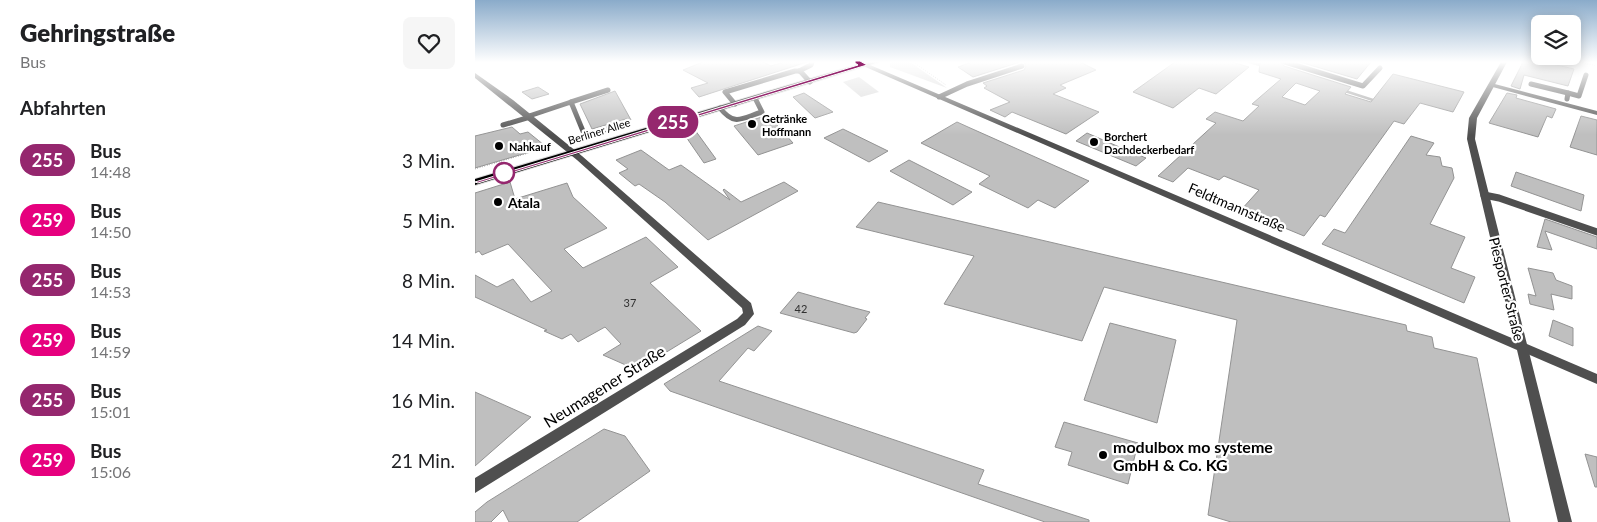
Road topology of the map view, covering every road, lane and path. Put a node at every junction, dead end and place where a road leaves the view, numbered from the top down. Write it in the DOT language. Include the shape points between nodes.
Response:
graph roads {
  1 [pos="491,86"];
  2 [pos="745,86"];
  3 [pos="795,86"];
  4 [pos="914,86"];
  5 [pos="949,86"];
  6 [pos="964,86"];
  7 [pos="1490,86"];
  8 [pos="1496,86"];
  9 [pos="1538,86"];
  10 [pos="1582,86"];
  11 [pos="608,90"];
  12 [pos="954,90"];
  13 [pos="939,97"];
  14 [pos="755,98"];
  15 [pos="571,102"];
  16 [pos="735,104"];
  17 [pos="720,108"];
  18 [pos="1597,113"];
  19 [pos="530,116"];
  20 [pos="627,123"];
  21 [pos="503,125"];
  22 [pos="549,147"];
  23 [pos="571,153"];
  24 [pos="475,169"];
  25 [pos="475,182"];
  26 [pos="1484,195"];
  27 [pos="1597,232"];
  28 [pos="1521,347"];
  29 [pos="1597,380"];
  30 [pos="475,486"];
  31 [pos="1565,522"];
  1 -- 19 [label="street"];
  2 -- 16 [label="lane" via="725,92"];
  3 -- 14 [label="main road, Berliner Allee"];
  4 -- 13 [label="street, Feldtmannstraße"];
  5 -- 12 [label="path"];
  6 -- 12 [label="lane"];
  7 -- 26 [label="street, Piesporter Straße" via="1477,108 1471,132"];
  8 -- 18 [label="street"];
  9 -- 10 [label="lane" via="1567,96 1579,96"];
  11 -- 15 [label="lane"];
  12 -- 13 [label="lane"];
  13 -- 28 [label="street, Feldtmannstraße"];
  14 -- 16 [label="main road, Berliner Allee"];
  14 -- 17 [label="lane" via="762,112 735,120 728,118"];
  15 -- 19 [label="lane"];
  15 -- 20 [label="lane" via="585,136"];
  16 -- 17 [label="main road, Berliner Allee"];
  17 -- 23 [label="main road, Berliner Allee"];
  19 -- 21 [label="lane"];
  19 -- 23 [label="street"];
  22 -- 24 [label="path"];
  23 -- 25 [label="main road, Berliner Allee"];
  23 -- 30 [label="street, Neumagener Straße" via="747,306 749,314 741,322"];
  26 -- 27 [label="lane"];
  26 -- 28 [label="street, Piesporter Straße"];
  28 -- 29 [label="street, Feldtmannstraße"];
  28 -- 31 [label="street, Piesporter Straße"];
}
